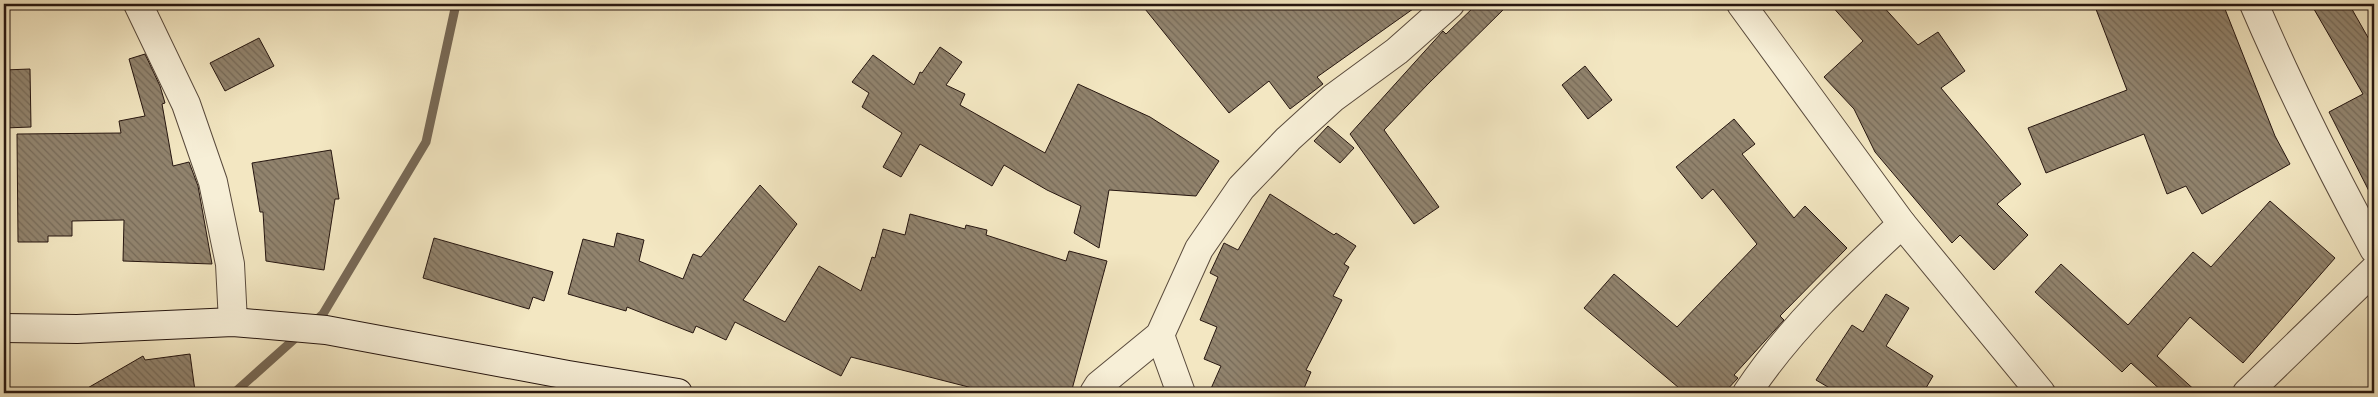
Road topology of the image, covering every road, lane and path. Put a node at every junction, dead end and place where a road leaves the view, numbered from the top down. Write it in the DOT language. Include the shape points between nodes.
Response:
graph roads {
  1 [pos="138,4"];
  2 [pos="1450,4"];
  3 [pos="1741,4"];
  4 [pos="2254,4"];
  5 [pos="1902,224"];
  6 [pos="2374,249"];
  7 [pos="2374,270"];
  8 [pos="233,322"];
  9 [pos="4,328"];
  10 [pos="1160,335"];
  11 [pos="678,393"];
  12 [pos="1094,393"];
  13 [pos="1181,393"];
  14 [pos="1747,393"];
  15 [pos="2041,393"];
  16 [pos="2248,393"];
  1 -- 8 [label="street" via="186,104 212,182 230,264"];
  2 -- 10 [label="street" via="1397,51 1333,98 1241,188 1199,249"];
  3 -- 5 [label="street"];
  4 -- 6 [label="street" via="2285,77"];
  5 -- 14 [label="street" via="1796,329"];
  5 -- 15 [label="street"];
  7 -- 16 [label="street"];
  8 -- 9 [label="street" via="76,329"];
  8 -- 11 [label="street" via="326,330 568,376"];
  10 -- 12 [label="street" via="1098,385"];
  10 -- 13 [label="street"];
}
